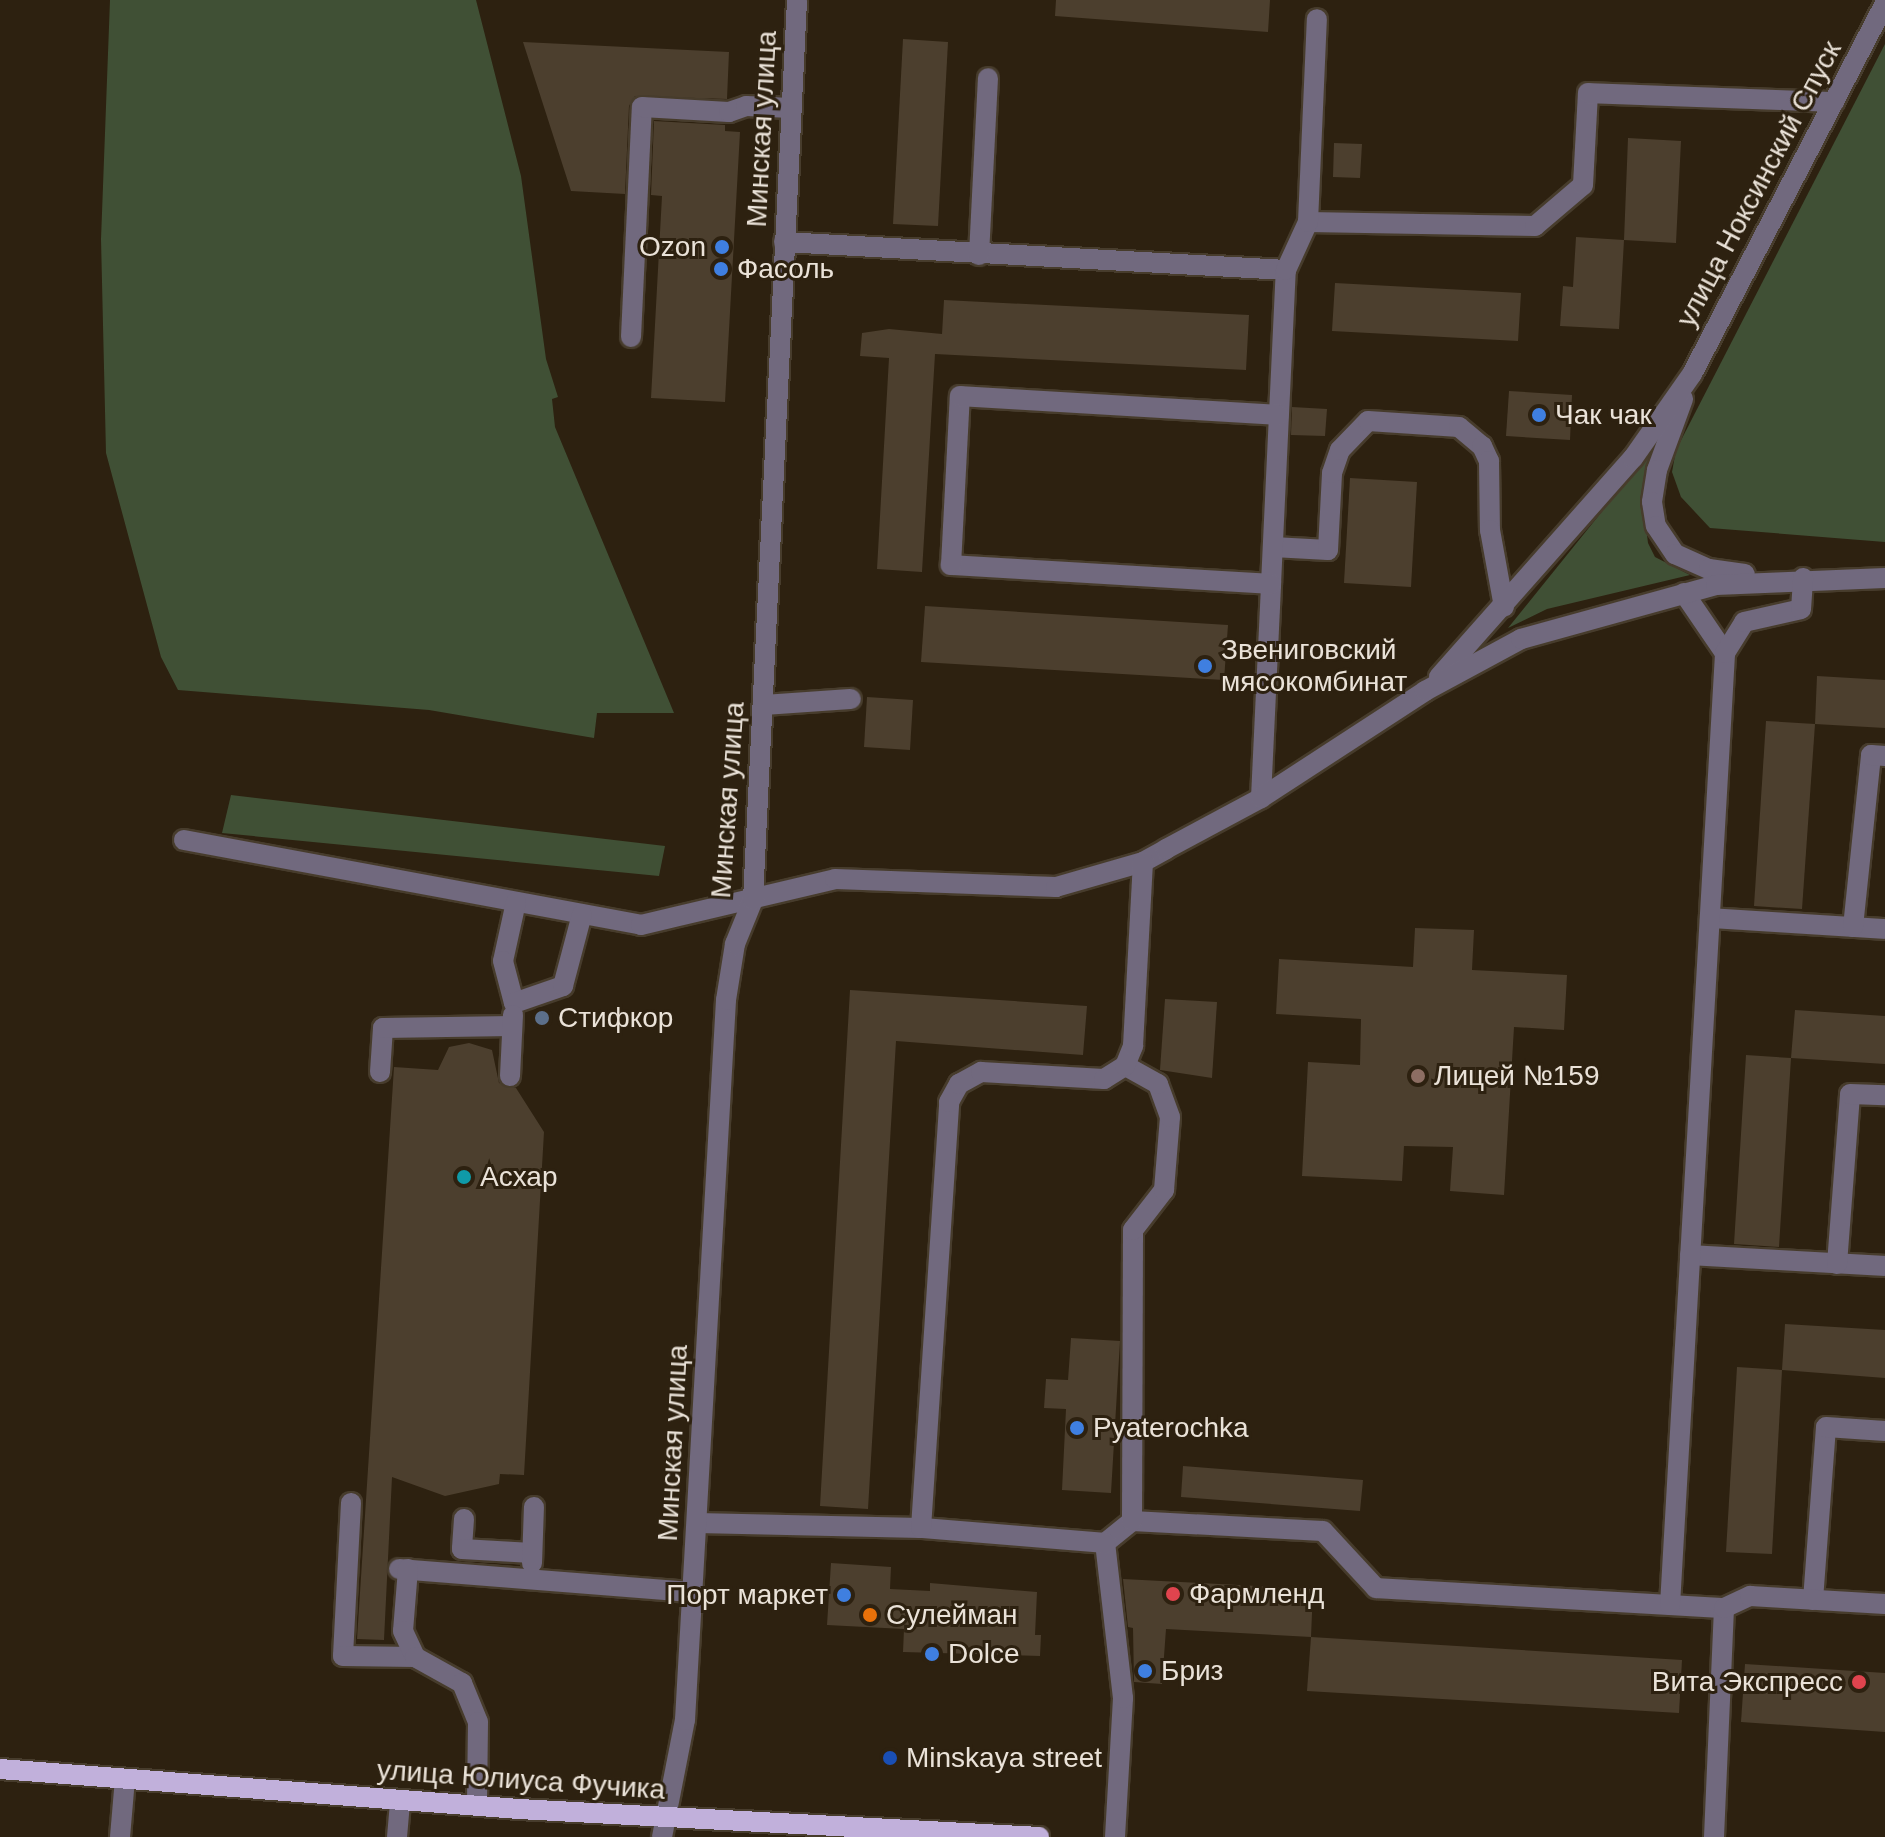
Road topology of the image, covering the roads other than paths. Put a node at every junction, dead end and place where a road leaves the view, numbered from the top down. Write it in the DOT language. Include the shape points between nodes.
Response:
graph roads {
  1 [pos="797,0"];
  2 [pos="1882,15"];
  3 [pos="1317,19"];
  4 [pos="988,78"];
  5 [pos="727,94"];
  6 [pos="1834,102"];
  7 [pos="746,106"];
  8 [pos="791,108"];
  9 [pos="1308,222"];
  10 [pos="784,242"];
  11 [pos="979,255"];
  12 [pos="1286,270"];
  13 [pos="631,337"];
  14 [pos="1692,374"];
  15 [pos="1278,415"];
  16 [pos="1273,547"];
  17 [pos="1781,578"];
  18 [pos="1803,578"];
  19 [pos="1885,578"];
  20 [pos="1271,584"];
  21 [pos="1684,593"];
  22 [pos="1504,607"];
  23 [pos="1725,653"];
  24 [pos="1425,691"];
  25 [pos="851,699"];
  26 [pos="763,705"];
  27 [pos="1885,756"];
  28 [pos="1261,798"];
  29 [pos="184,840"];
  30 [pos="1143,862"];
  31 [pos="753,900"];
  32 [pos="516,902"];
  33 [pos="582,914"];
  34 [pos="1710,918"];
  35 [pos="1853,927"];
  36 [pos="1885,929"];
  37 [pos="514,1003"];
  38 [pos="512,1026"];
  39 [pos="1125,1066"];
  40 [pos="380,1072"];
  41 [pos="510,1076"];
  42 [pos="1885,1095"];
  43 [pos="1690,1255"];
  44 [pos="1837,1264"];
  45 [pos="1885,1266"];
  46 [pos="1885,1431"];
  47 [pos="351,1503"];
  48 [pos="534,1507"];
  49 [pos="464,1519"];
  50 [pos="1132,1521"];
  51 [pos="697,1523"];
  52 [pos="921,1528"];
  53 [pos="1105,1543"];
  54 [pos="532,1553"];
  55 [pos="531,1576"];
  56 [pos="693,1592"];
  57 [pos="1813,1600"];
  58 [pos="1885,1604"];
  59 [pos="1670,1605"];
  60 [pos="1724,1608"];
  61 [pos="415,1657"];
  62 [pos="0,1769"];
  63 [pos="125,1779"];
  64 [pos="400,1801"];
  65 [pos="477,1804"];
  66 [pos="663,1827"];
  67 [pos="120,1837"];
  68 [pos="397,1837"];
  69 [pos="1039,1837"];
  70 [pos="1115,1837"];
  71 [pos="1714,1837"];
  1 -- 8 [label="street, Минская улица"];
  2 -- 6 [label="street, улица Ноксинский Спуск"];
  3 -- 9 [label="street"];
  4 -- 11 [label="street"];
  5 -- 7 [label="street"];
  6 -- 9 [label="street" via="1588,93 1583,185 1535,226"];
  6 -- 14 [label="street, улица Ноксинский Спуск"];
  7 -- 8 [label="street"];
  7 -- 13 [label="street" via="729,112 642,107"];
  8 -- 10 [label="street, Минская улица"];
  9 -- 12 [label="street"];
  10 -- 11 [label="street"];
  10 -- 26 [label="street, Минская улица"];
  11 -- 12 [label="street"];
  12 -- 15 [label="street"];
  14 -- 17 [label="street, улица Ноксинский Спуск" via="1657,470 1652,502 1656,526 1675,554 1709,569"];
  14 -- 22 [label="street, улица Ноксинский Спуск" via="1633,458"];
  15 -- 16 [label="street"];
  15 -- 20 [label="street" via="960,396 951,565"];
  16 -- 20 [label="street"];
  16 -- 22 [label="street" via="1328,550 1332,473 1340,450 1368,421 1459,427 1482,446 1489,461 1490,530"];
  17 -- 18 [label="street, улица Ноксинский Спуск"];
  17 -- 21 [label="street, улица Ноксинский Спуск"];
  18 -- 19 [label="street, улица Ноксинский Спуск"];
  18 -- 23 [label="street" via="1801,609 1744,622"];
  20 -- 28 [label="street"];
  21 -- 23 [label="street"];
  21 -- 24 [label="street, улица Ноксинский Спуск" via="1521,639"];
  22 -- 24 [label="street, улица Ноксинский Спуск"];
  23 -- 34 [label="street"];
  24 -- 28 [label="street, улица Ноксинский Спуск"];
  25 -- 26 [label="street"];
  26 -- 31 [label="street, Минская улица"];
  27 -- 35 [label="street" via="1871,755"];
  28 -- 30 [label="street, улица Ноксинский Спуск"];
  29 -- 32 [label="street, улица Ноксинский Спуск"];
  30 -- 31 [label="street, улица Ноксинский Спуск" via="1056,887 835,879"];
  30 -- 39 [label="street" via="1133,1046"];
  31 -- 33 [label="street, улица Ноксинский Спуск" via="641,925"];
  31 -- 51 [label="street, Минская улица" via="735,944 726,1000"];
  32 -- 33 [label="street, улица Ноксинский Спуск"];
  32 -- 37 [label="street" via="503,961"];
  33 -- 37 [label="street" via="563,986"];
  34 -- 35 [label="street"];
  34 -- 43 [label="street"];
  35 -- 36 [label="street"];
  37 -- 38 [label="street"];
  38 -- 40 [label="street" via="383,1028"];
  38 -- 41 [label="street"];
  39 -- 50 [label="street" via="1158,1084 1170,1117 1164,1190 1133,1230"];
  39 -- 52 [label="street" via="1104,1079 981,1072 959,1084 949,1102"];
  42 -- 44 [label="street" via="1850,1094"];
  43 -- 44 [label="street"];
  43 -- 59 [label="street"];
  44 -- 45 [label="street"];
  46 -- 57 [label="street" via="1826,1427"];
  47 -- 61 [label="street" via="343,1656"];
  48 -- 54 [label="street"];
  49 -- 54 [label="street" via="462,1549"];
  50 -- 53 [label="street"];
  50 -- 59 [label="street" via="1323,1531 1376,1588"];
  51 -- 52 [label="street"];
  51 -- 56 [label="street, Минская улица"];
  52 -- 53 [label="street"];
  53 -- 70 [label="street" via="1123,1698"];
  54 -- 55 [label="street"];
  55 -- 56 [label="street"];
  55 -- 61 [label="street" via="404,1569 403,1631"];
  56 -- 66 [label="street, Минская улица" via="685,1720"];
  57 -- 58 [label="street"];
  57 -- 60 [label="street" via="1750,1596"];
  59 -- 60 [label="street"];
  60 -- 71 [label="street"];
  61 -- 65 [label="street" via="462,1683 478,1722"];
  62 -- 63 [label="main road, улица Юлиуса Фучика"];
  63 -- 64 [label="main road, улица Юлиуса Фучика"];
  63 -- 67 [label="street"];
  64 -- 65 [label="main road, улица Юлиуса Фучика"];
  64 -- 68 [label="street"];
  65 -- 66 [label="main road, улица Юлиуса Фучика"];
  66 -- 69 [label="main road, улица Юлиуса Фучика"];
}
